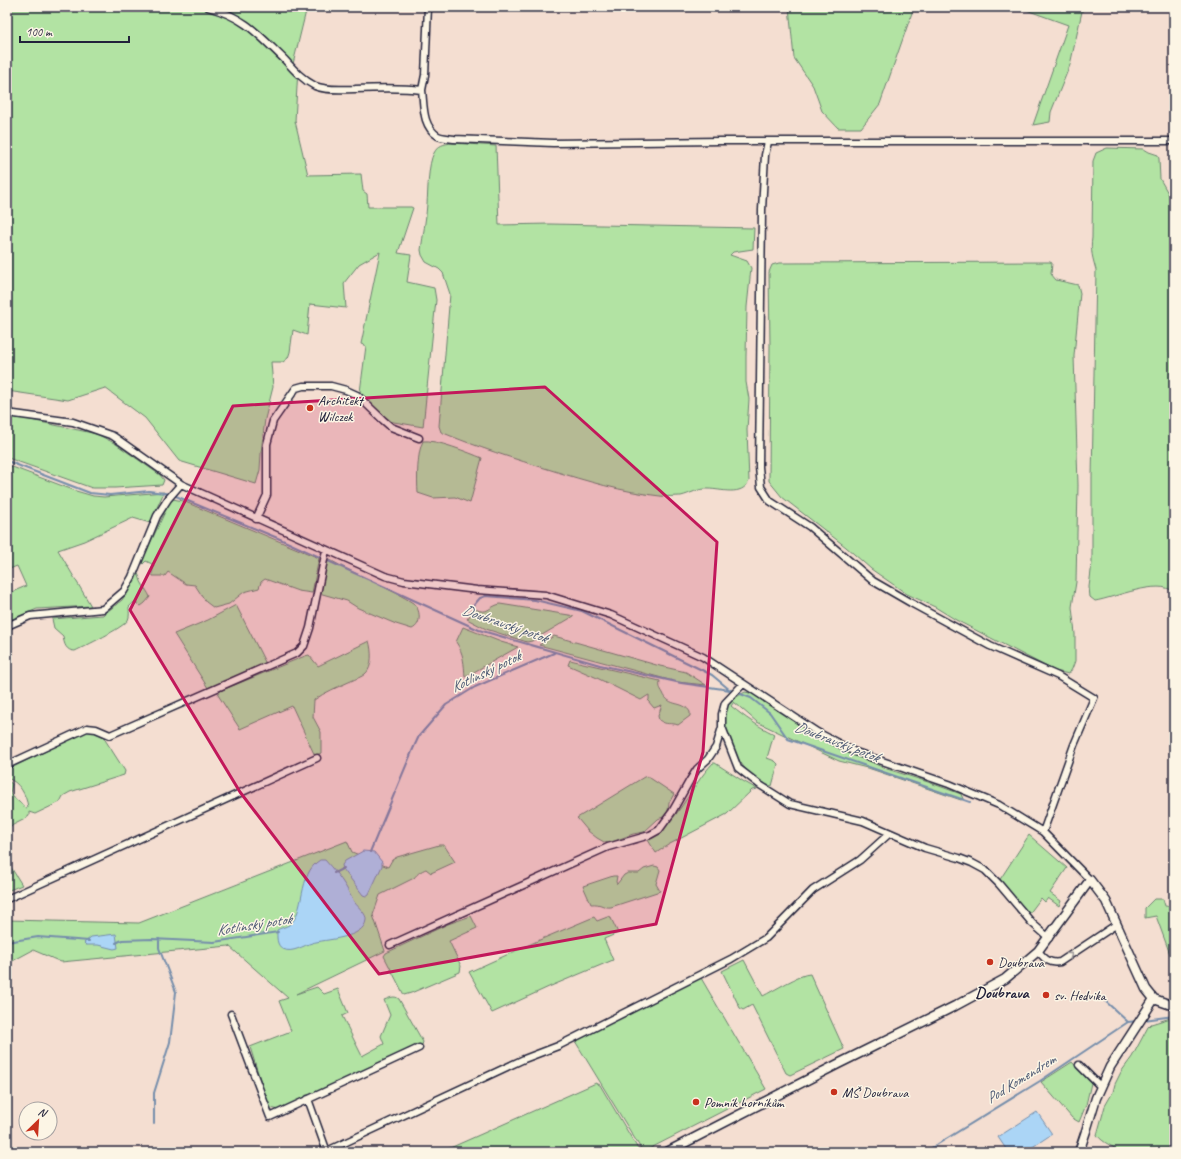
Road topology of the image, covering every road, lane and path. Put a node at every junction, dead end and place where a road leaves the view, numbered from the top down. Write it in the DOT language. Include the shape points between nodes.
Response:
graph roads {
  1 [pos="208,7"];
  2 [pos="428,7"];
  3 [pos="422,90"];
  4 [pos="1174,141"];
  5 [pos="768,142"];
  6 [pos="7,413"];
  7 [pos="419,438"];
  8 [pos="181,484"];
  9 [pos="256,519"];
  10 [pos="326,550"];
  11 [pos="7,626"];
  12 [pos="743,684"];
  13 [pos="722,727"];
  14 [pos="317,758"];
  15 [pos="7,765"];
  16 [pos="1043,832"];
  17 [pos="890,833"];
  18 [pos="1090,880"];
  19 [pos="7,899"];
  20 [pos="1116,924"];
  21 [pos="1049,938"];
  22 [pos="390,945"];
  23 [pos="1038,951"];
  24 [pos="1154,999"];
  25 [pos="1174,1006"];
  26 [pos="231,1014"];
  27 [pos="419,1048"];
  28 [pos="1079,1065"];
  29 [pos="1101,1087"];
  30 [pos="308,1099"];
  31 [pos="327,1151"];
  32 [pos="667,1152"];
  33 [pos="1079,1152"];
  1 -- 3 [label="street" via="239,19 252,28 304,79 316,87"];
  2 -- 3 [label="street"];
  3 -- 5 [label="street" via="427,124 439,137 552,143"];
  4 -- 5 [label="street"];
  5 -- 16 [label="street" via="762,210 759,467 761,487 770,501 810,527 873,581 990,646 1058,676 1094,698"];
  6 -- 8 [label="street" via="73,422 113,436"];
  7 -- 9 [label="street" via="391,427 357,396 346,390 332,386 296,388 274,421 267,444 267,495"];
  8 -- 9 [label="street"];
  8 -- 11 [label="street" via="157,516 124,591 103,609 30,616"];
  9 -- 10 [label="street"];
  10 -- 12 [label="street" via="385,576 404,581 546,595 611,615 703,657"];
  10 -- 15 [label="street" via="310,628 304,646 298,653 110,735 96,728 87,728"];
  12 -- 13 [label="street" via="725,703"];
  12 -- 16 [label="street" via="817,732 847,748 1000,805"];
  13 -- 17 [label="street" via="738,768 790,804 863,821"];
  13 -- 22 [label="street" via="716,747 697,769 659,830 650,835 608,846"];
  14 -- 19 [label="street"];
  16 -- 18 [label="street"];
  17 -- 21 [label="street" via="985,870 1032,923"];
  17 -- 31 [label="street" via="860,860 812,890 766,938 731,959 558,1046 524,1059"];
  18 -- 20 [label="street" via="1106,901"];
  18 -- 21 [label="street"];
  23 -- 20 [label="street, one-way" via="1049,962 1060,962"];
  20 -- 24 [label="street" via="1146,989"];
  21 -- 23 [label="street"];
  23 -- 32 [label="street" via="1005,979"];
  24 -- 25 [label="street"];
  24 -- 29 [label="street" via="1110,1067"];
  26 -- 30 [label="street" via="270,1117"];
  27 -- 30 [label="street"];
  28 -- 29 [label="street"];
  29 -- 33 [label="street"];
  30 -- 31 [label="street"];
}
